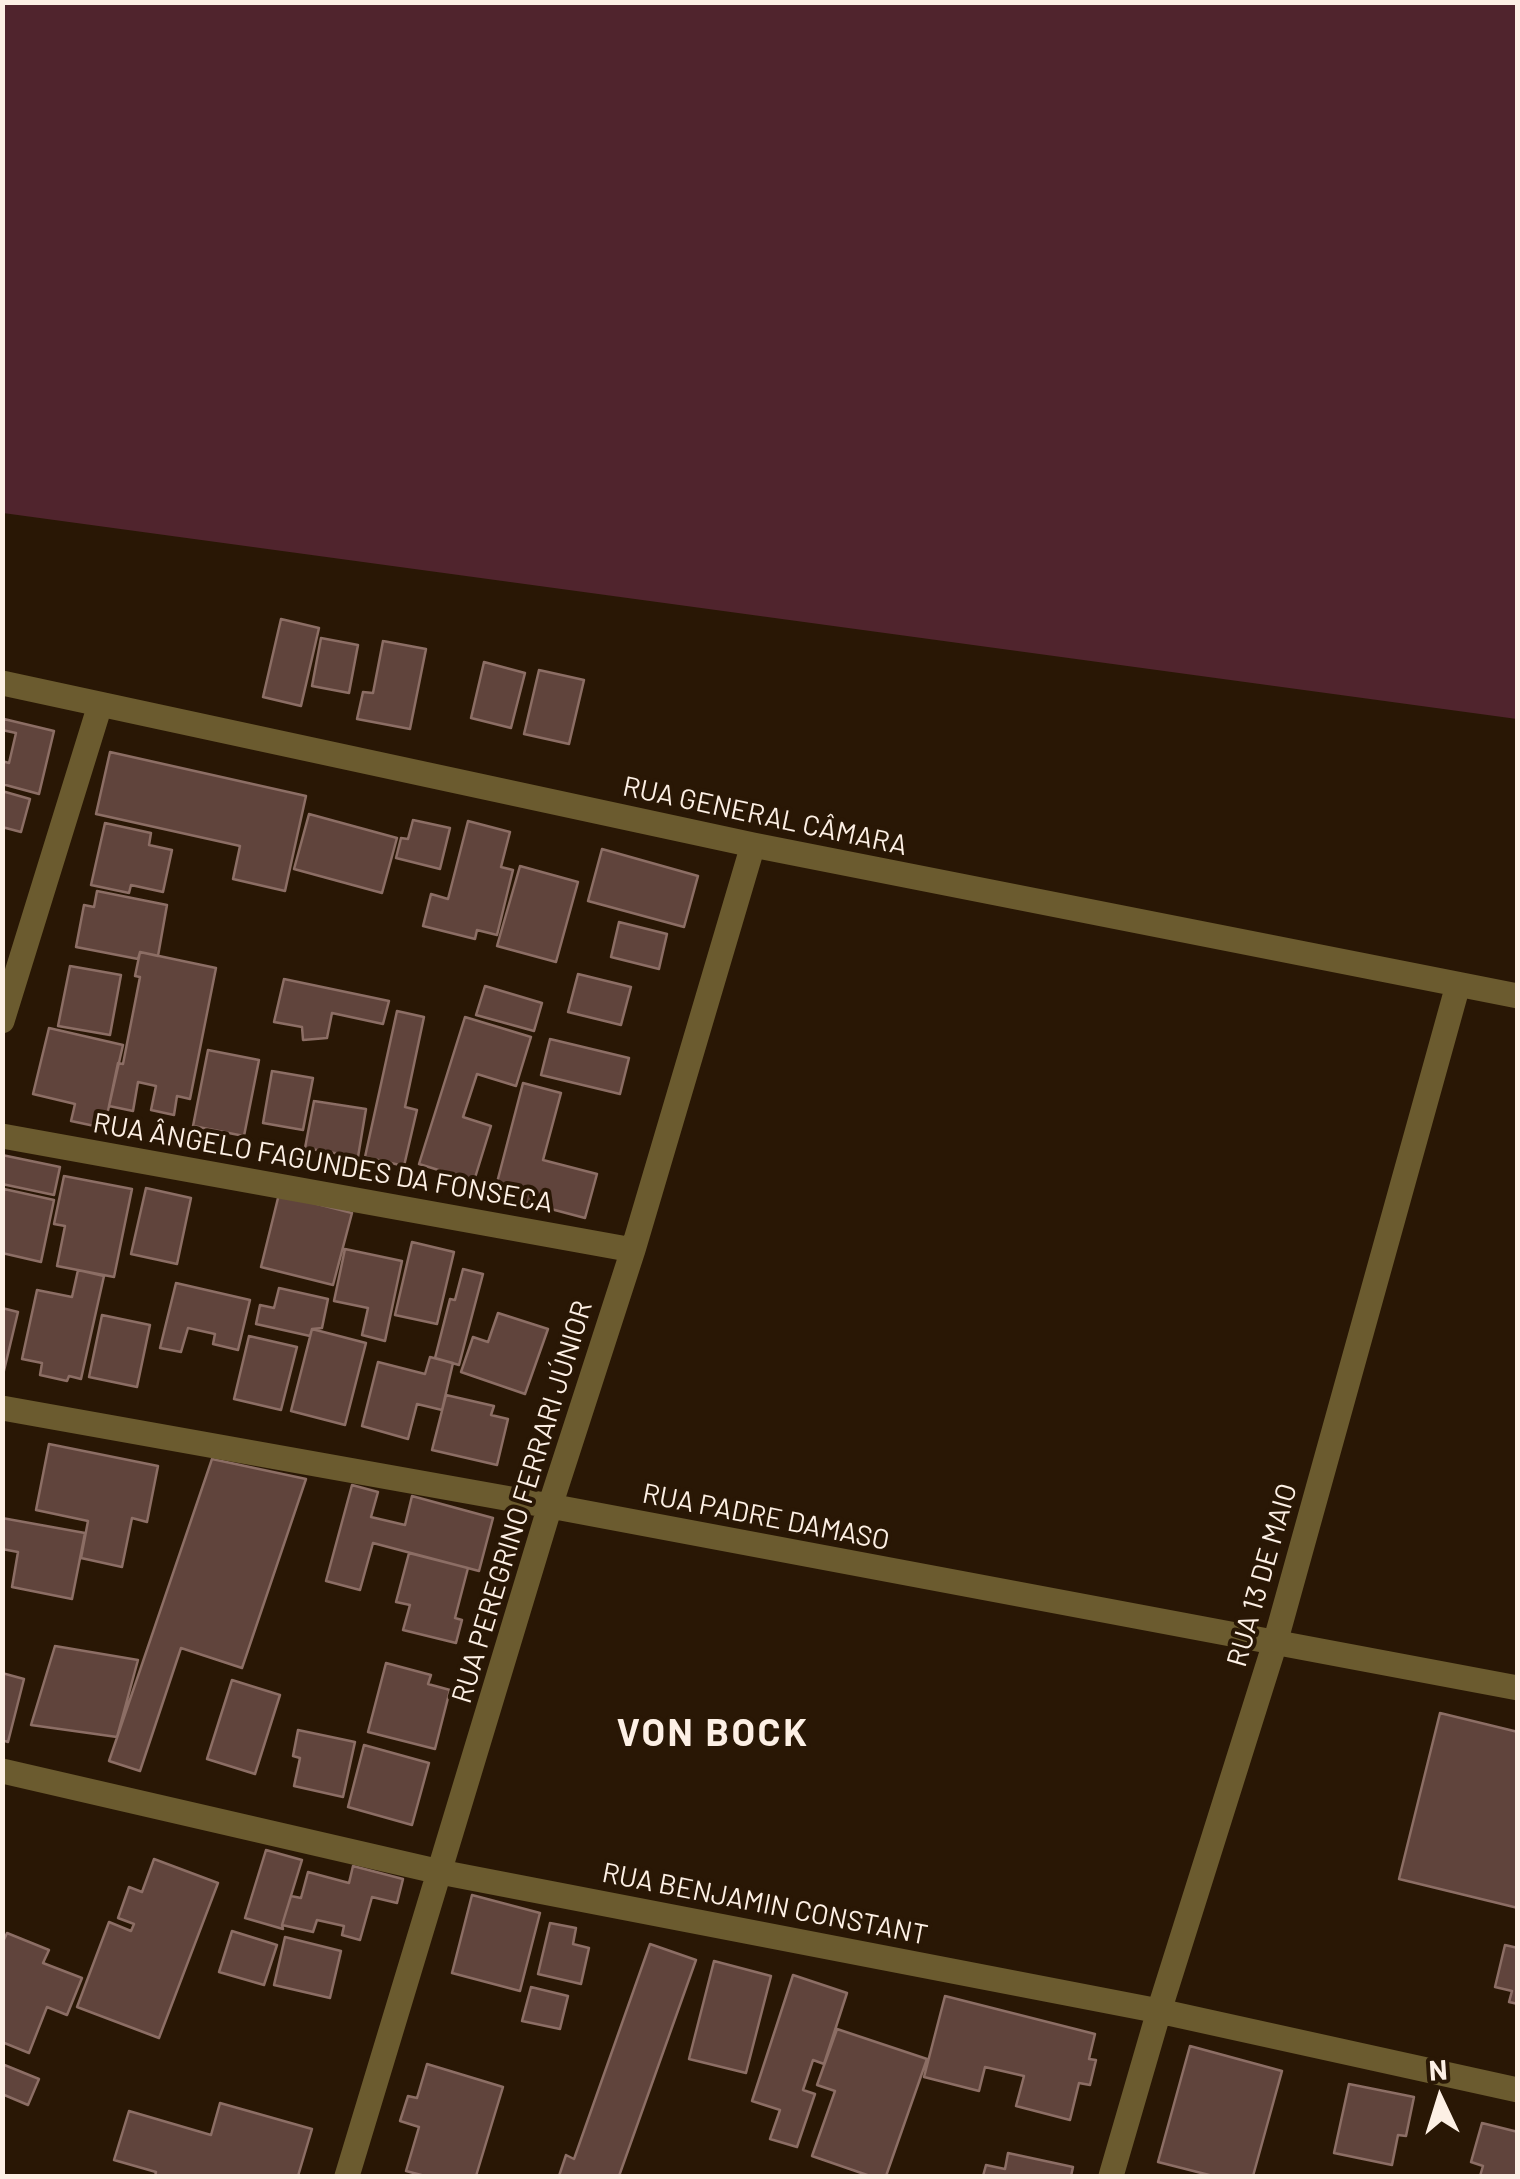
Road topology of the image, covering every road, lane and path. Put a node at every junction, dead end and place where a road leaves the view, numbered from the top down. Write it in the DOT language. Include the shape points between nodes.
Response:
graph roads {
  1 [pos="2,683"];
  2 [pos="100,705"];
  3 [pos="753,846"];
  4 [pos="1458,986"];
  5 [pos="1518,996"];
  6 [pos="2,1021"];
  7 [pos="2,1136"];
  8 [pos="633,1250"];
  9 [pos="2,1408"];
  10 [pos="550,1506"];
  11 [pos="1275,1643"];
  12 [pos="1518,1688"];
  13 [pos="2,1771"];
  14 [pos="440,1872"];
  15 [pos="1159,2010"];
  16 [pos="1518,2090"];
  17 [pos="346,2176"];
  18 [pos="1110,2176"];
  1 -- 2 [label="street, RUA GENERAL CÂMARA"];
  2 -- 3 [label="street, RUA GENERAL CÂMARA"];
  2 -- 6 [label="street"];
  3 -- 4 [label="street, RUA GENERAL CÂMARA"];
  3 -- 8 [label="street, RUA PEREGRINO FERRARI JÚNIOR"];
  4 -- 5 [label="street, RUA GENERAL CÂMARA"];
  4 -- 11 [label="street, RUA 13 DE MAIO"];
  7 -- 8 [label="street, RUA ÂNGELO FAGUNDES DA FONSECA"];
  8 -- 10 [label="street, RUA PEREGRINO FERRARI JÚNIOR"];
  9 -- 10 [label="street, RUA PADRE DAMASO"];
  10 -- 11 [label="street, RUA PADRE DAMASO"];
  10 -- 14 [label="street, RUA PEREGRINO FERRARI JÚNIOR"];
  11 -- 12 [label="street, RUA PADRE DAMASO"];
  11 -- 15 [label="street, RUA 13 DE MAIO"];
  13 -- 14 [label="street, RUA BENJAMIN CONSTANT"];
  14 -- 15 [label="street, RUA BENJAMIN CONSTANT"];
  14 -- 17 [label="street, RUA PEREGRINO FERRARI JÚNIOR"];
  15 -- 16 [label="street, RUA BENJAMIN CONSTANT"];
  15 -- 18 [label="street, RUA 13 DE MAIO"];
}
